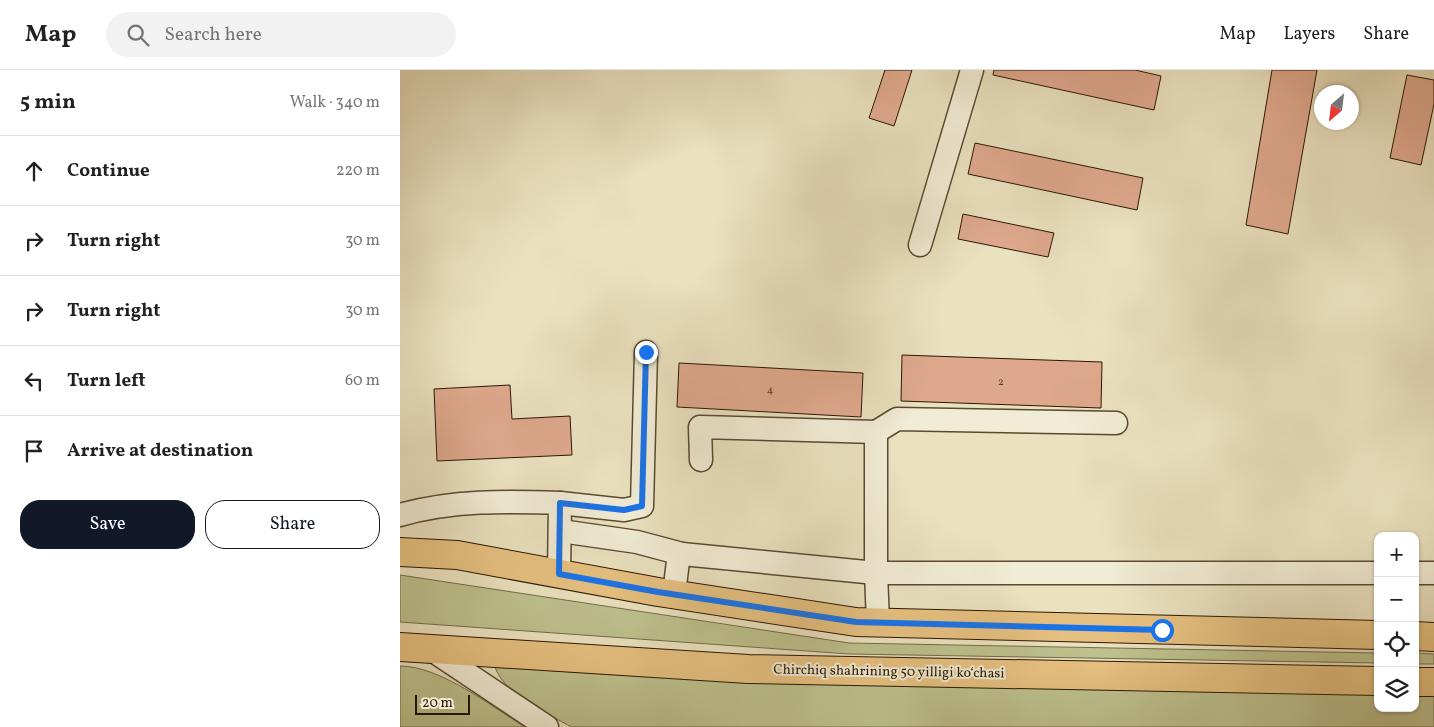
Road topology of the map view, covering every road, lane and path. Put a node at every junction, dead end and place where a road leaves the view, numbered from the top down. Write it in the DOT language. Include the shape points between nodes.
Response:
graph roads {
  1 [pos="972,70"];
  2 [pos="920,245"];
  3 [pos="646,352"];
  4 [pos="1116,423"];
  5 [pos="876,432"];
  6 [pos="701,460"];
  7 [pos="560,503"];
  8 [pos="400,515"];
  9 [pos="561,531"];
  10 [pos="400,552"];
  11 [pos="682,554"];
  12 [pos="876,573"];
  13 [pos="559,574"];
  14 [pos="1374,574"];
  15 [pos="1419,574"];
  16 [pos="1434,574"];
  17 [pos="674,594"];
  18 [pos="878,623"];
  19 [pos="1374,636"];
  20 [pos="1419,636"];
  21 [pos="1434,637"];
  22 [pos="400,647"];
  23 [pos="429,648"];
  24 [pos="1374,681"];
  25 [pos="1419,682"];
  26 [pos="1434,682"];
  27 [pos="547,727"];
  1 -- 2 [label="street"];
  3 -- 7 [label="street" via="642,506 624,510"];
  4 -- 5 [label="street" via="897,419"];
  5 -- 6 [label="street" via="700,427"];
  5 -- 12 [label="street"];
  7 -- 8 [label="street" via="472,503 424,508"];
  7 -- 9 [label="street"];
  9 -- 11 [label="street" via="637,542"];
  9 -- 13 [label="street"];
  10 -- 13 [label="main road" via="457,555"];
  11 -- 12 [label="street"];
  11 -- 17 [label="street" via="678,560"];
  12 -- 14 [label="street"];
  12 -- 18 [label="street"];
  13 -- 17 [label="main road"];
  15 -- 16 [label="street"];
  17 -- 18 [label="main road"];
  18 -- 19 [label="main road"];
  20 -- 21 [label="main road"];
  22 -- 23 [label="main road, Chirchiq shahrining 50 yilligi koʻchasi"];
  23 -- 24 [label="main road, Chirchiq shahrining 50 yilligi koʻchasi" via="748,669"];
  23 -- 27 [label="street"];
  25 -- 26 [label="main road"];
}
